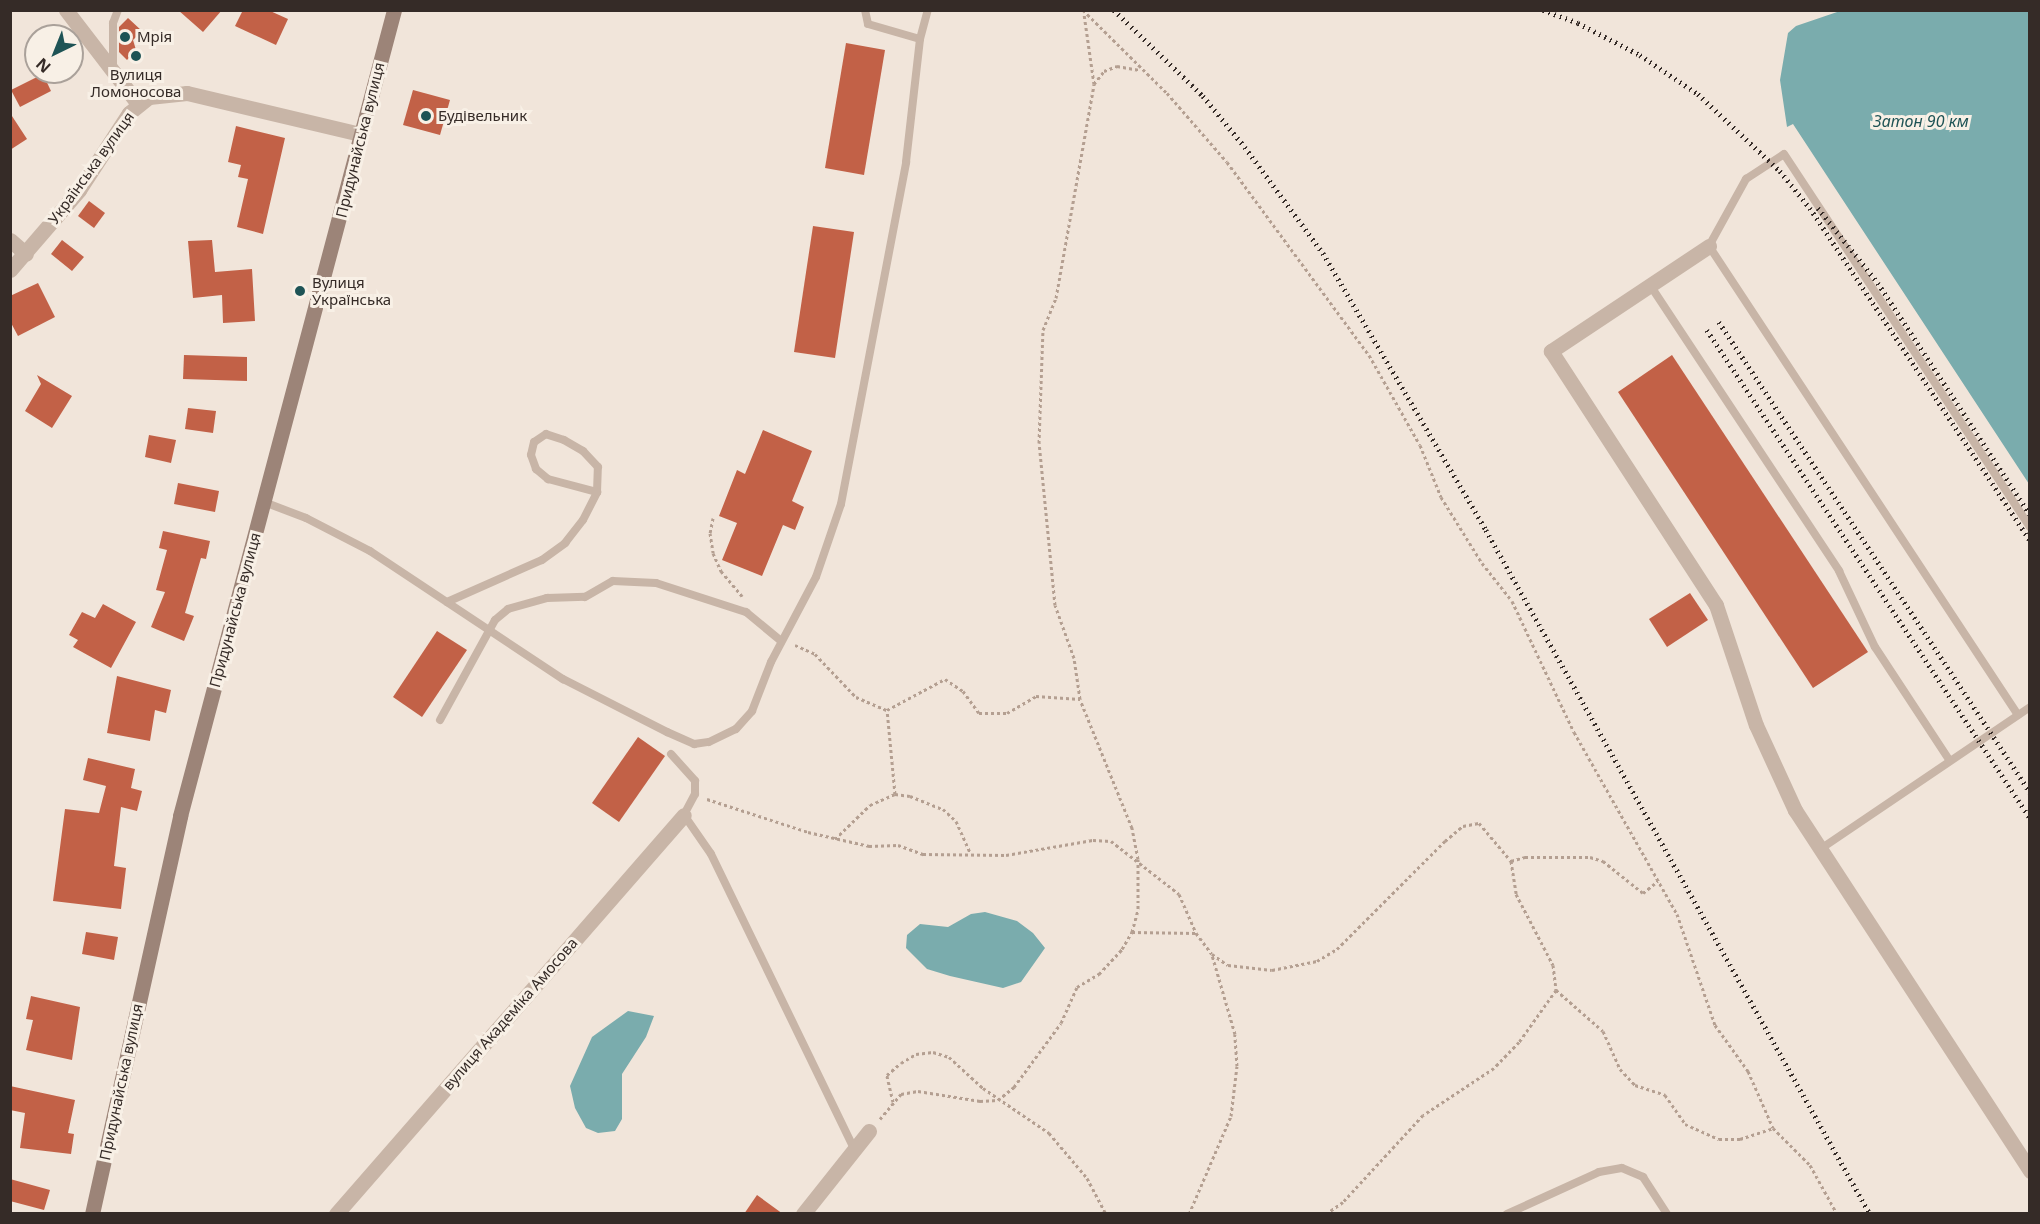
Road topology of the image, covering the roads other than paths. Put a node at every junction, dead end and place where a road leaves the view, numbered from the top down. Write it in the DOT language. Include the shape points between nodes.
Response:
graph roads {
  1 [pos="66,10"];
  2 [pos="118,10"];
  3 [pos="394,10"];
  4 [pos="865,10"];
  5 [pos="928,10"];
  6 [pos="920,39"];
  7 [pos="113,76"];
  8 [pos="138,104"];
  9 [pos="361,134"];
  10 [pos="10,240"];
  11 [pos="1709,246"];
  12 [pos="26,254"];
  13 [pos="10,270"];
  14 [pos="1650,285"];
  15 [pos="597,492"];
  16 [pos="264,502"];
  17 [pos="2030,527"];
  18 [pos="447,602"];
  19 [pos="488,632"];
  20 [pos="781,641"];
  21 [pos="2030,707"];
  22 [pos="2018,715"];
  23 [pos="440,720"];
  24 [pos="671,754"];
  25 [pos="1950,761"];
  26 [pos="684,815"];
  27 [pos="1819,850"];
  28 [pos="869,1131"];
  29 [pos="854,1148"];
  30 [pos="2030,1171"];
  31 [pos="92,1214"];
  32 [pos="336,1214"];
  33 [pos="804,1214"];
  34 [pos="1507,1214"];
  35 [pos="1667,1214"];
  1 -- 7 [label="street"];
  2 -- 7 [label="lane" via="113,23"];
  3 -- 9 [label="main road, Придунайська вулиця"];
  4 -- 6 [label="lane" via="868,24"];
  5 -- 6 [label="lane"];
  6 -- 20 [label="lane" via="906,162 841,504 816,577"];
  7 -- 8 [label="street"];
  8 -- 9 [label="street, Українська вулиця" via="161,93 187,93"];
  8 -- 12 [label="street, Українська вулиця" via="80,190"];
  9 -- 16 [label="main road, Придунайська вулиця"];
  10 -- 12 [label="street"];
  11 -- 14 [label="street"];
  11 -- 17 [label="lane" via="1746,179 1784,154"];
  11 -- 22 [label="lane"];
  12 -- 13 [label="street, Українська вулиця"];
  14 -- 25 [label="lane" via="1839,571 1875,647"];
  14 -- 27 [label="street" via="1551,351 1716,605 1760,736"];
  15 -- 15 [label="lane" via="598,467 583,451 546,434 534,441 531,455 536,469 548,479"];
  15 -- 18 [label="lane" via="583,520 565,543 542,560"];
  16 -- 18 [label="lane" via="339,533"];
  16 -- 31 [label="main road, Придунайська вулиця" via="180,816"];
  18 -- 19 [label="lane"];
  19 -- 20 [label="lane" via="508,609 547,598 585,597 613,580 633,579 746,612"];
  19 -- 20 [label="lane" via="563,679 694,744 709,742 736,729 752,711"];
  19 -- 23 [label="lane"];
  21 -- 22 [label="lane"];
  22 -- 25 [label="lane"];
  24 -- 26 [label="lane" via="695,781 695,795"];
  25 -- 27 [label="lane"];
  26 -- 29 [label="lane" via="711,854"];
  26 -- 32 [label="street, вулиця Академіка Амосова"];
  27 -- 30 [label="street"];
  28 -- 29 [label="street"];
  29 -- 33 [label="street"];
  34 -- 35 [label="lane" via="1599,1172 1622,1167 1648,1182"];
}
